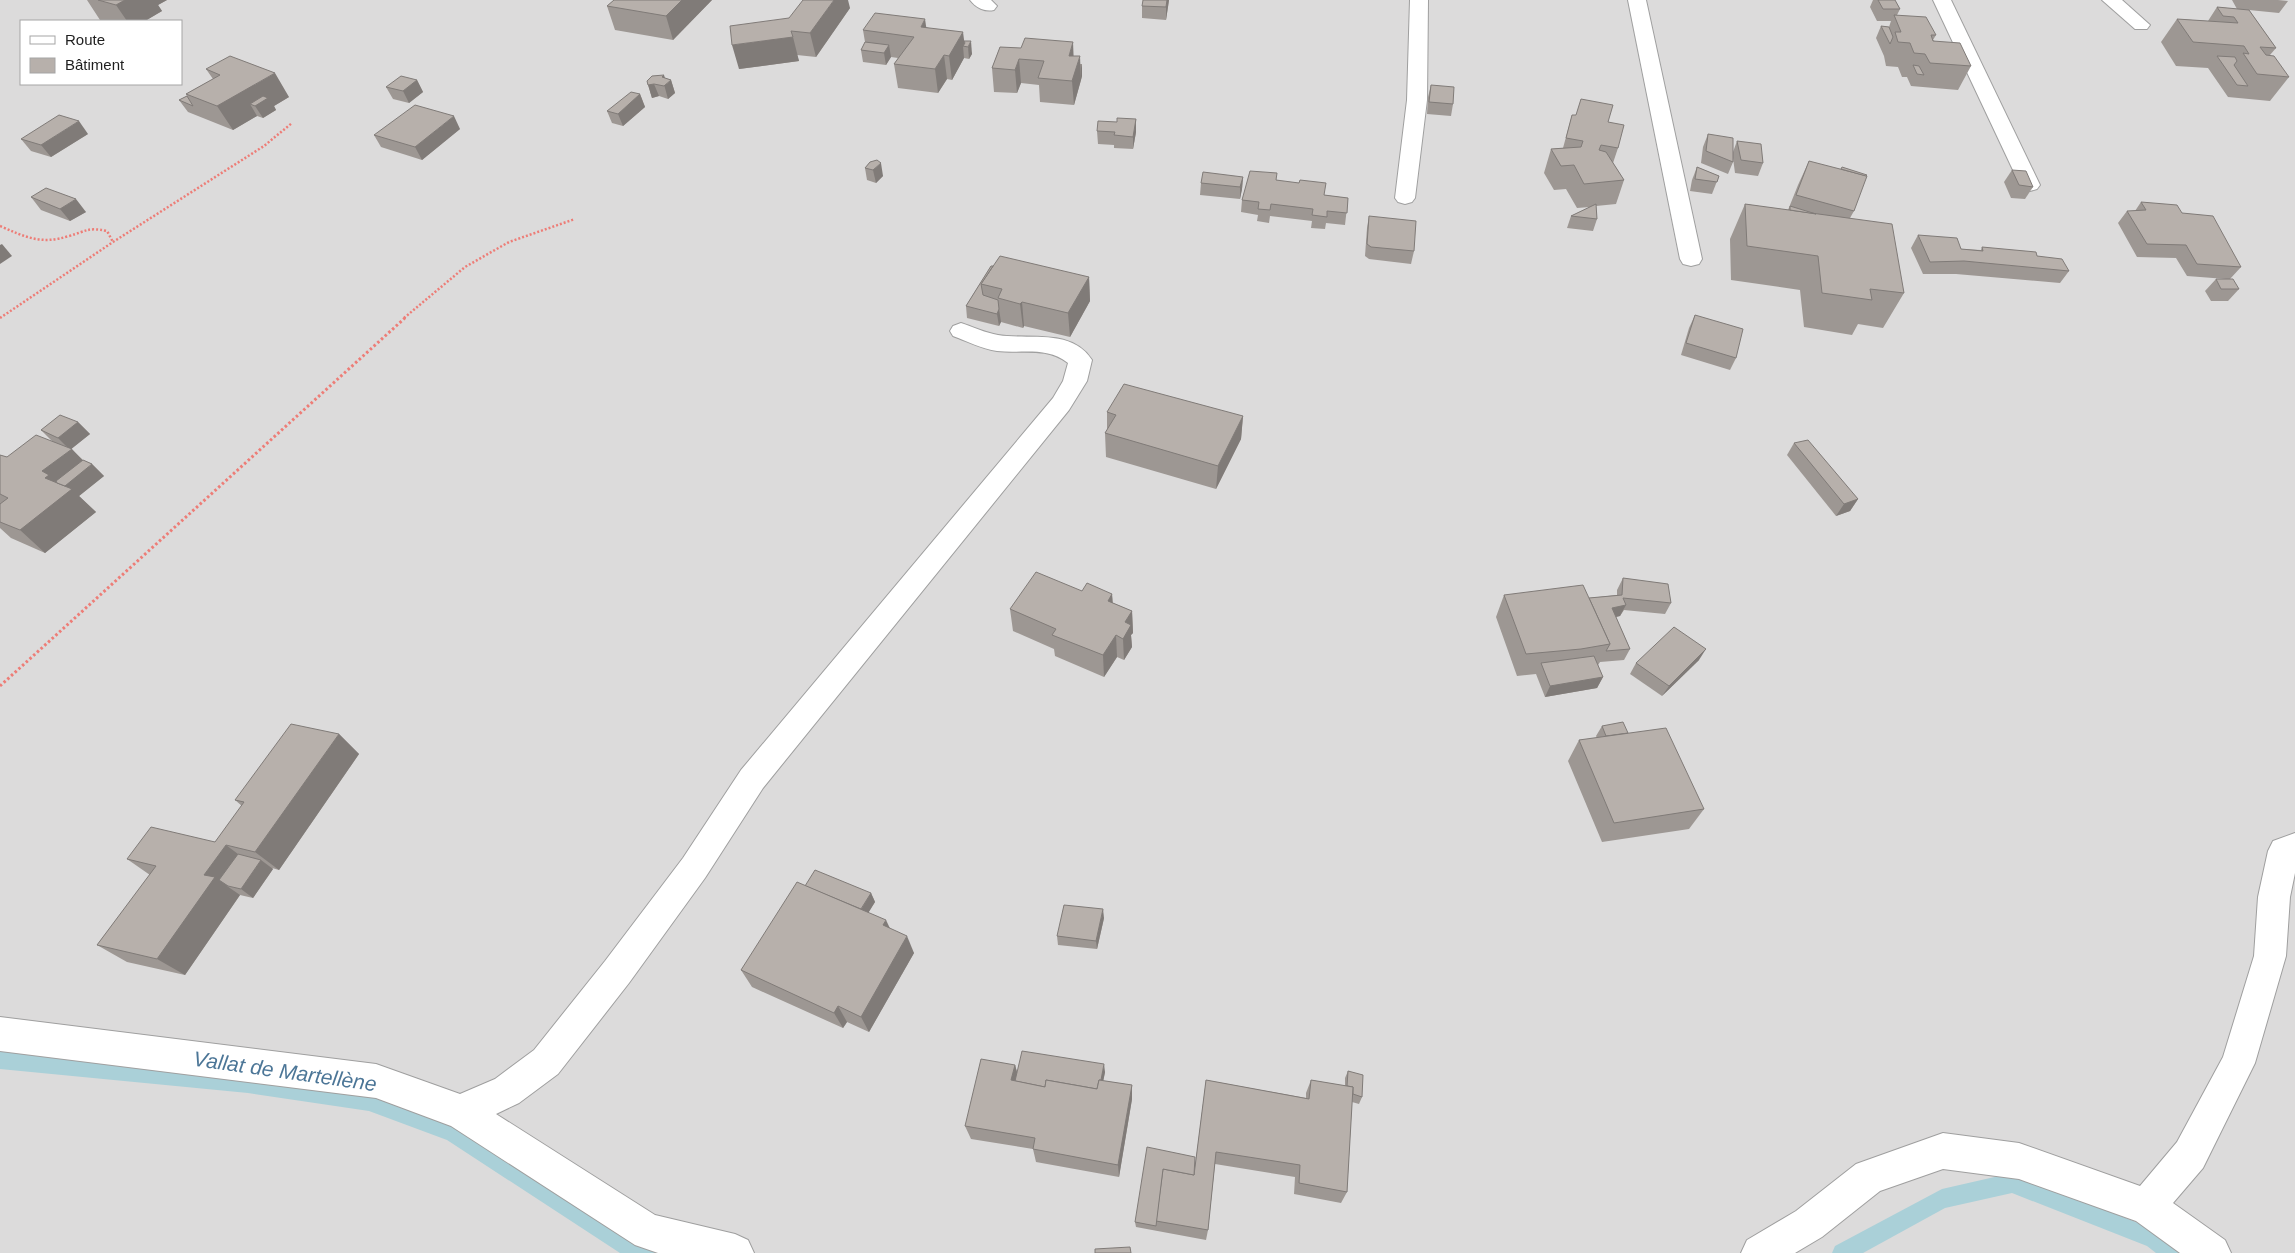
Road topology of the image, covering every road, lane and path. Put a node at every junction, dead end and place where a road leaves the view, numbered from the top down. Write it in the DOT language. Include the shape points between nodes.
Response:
graph roads {
  1 [pos="1419,0"];
  2 [pos="1637,0"];
  3 [pos="1942,0"];
  4 [pos="2111,0"];
  5 [pos="2141,25"];
  6 [pos="292,123"];
  7 [pos="2030,185"];
  8 [pos="1405,198"];
  9 [pos="575,220"];
  10 [pos="0,226"];
  11 [pos="113,242"];
  12 [pos="1692,260"];
  13 [pos="0,318"];
  14 [pos="961,331"];
  15 [pos="0,686"];
  16 [pos="2295,847"];
  17 [pos="0,1034"];
  18 [pos="461,1112"];
  19 [pos="2147,1207"];
  20 [pos="735,1253"];
  21 [pos="1760,1253"];
  22 [pos="2212,1253"];
  1 -- 8 [label="street" via="1417,100"];
  2 -- 12 [label="street"];
  3 -- 7 [label="street"];
  4 -- 5 [label="street"];
  6 -- 11 [label="path" via="264,146"];
  9 -- 15 [label="path" via="509,242 464,267"];
  10 -- 11 [label="path" via="30,239 42,240 67,237 91,228 107,231"];
  11 -- 13 [label="path"];
  14 -- 18 [label="street" via="997,344 1034,343 1064,348 1080,360 1075,381 1061,404 752,780 694,868 546,1062 507,1091"];
  16 -- 19 [label="street" via="2284,851 2274,896 2270,956 2238,1063 2190,1155"];
  17 -- 18 [label="street" via="376,1081"];
  18 -- 20 [label="street" via="648,1232"];
  19 -- 21 [label="street" via="2019,1161 1943,1151 1869,1177 1809,1224"];
  19 -- 22 [label="street"];
}
